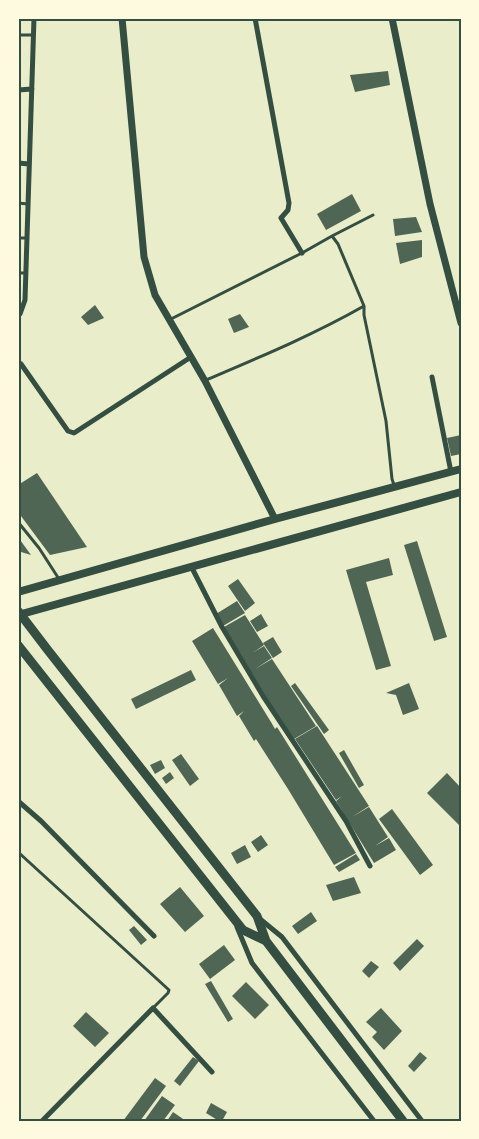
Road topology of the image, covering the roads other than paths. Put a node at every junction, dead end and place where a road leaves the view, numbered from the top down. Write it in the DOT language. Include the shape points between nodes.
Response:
graph roads {
  1 [pos="34,18"];
  2 [pos="122,18"];
  3 [pos="255,18"];
  4 [pos="392,18"];
  5 [pos="18,34"];
  6 [pos="34,35"];
  7 [pos="32,89"];
  8 [pos="18,90"];
  9 [pos="18,163"];
  10 [pos="29,164"];
  11 [pos="18,203"];
  12 [pos="28,204"];
  13 [pos="373,215"];
  14 [pos="332,236"];
  15 [pos="18,238"];
  16 [pos="27,238"];
  17 [pos="302,253"];
  18 [pos="18,273"];
  19 [pos="26,273"];
  20 [pos="364,306"];
  21 [pos="18,315"];
  22 [pos="169,319"];
  23 [pos="461,323"];
  24 [pos="191,357"];
  25 [pos="21,364"];
  26 [pos="432,377"];
  27 [pos="205,381"];
  28 [pos="461,469"];
  29 [pos="451,472"];
  30 [pos="395,487"];
  31 [pos="461,492"];
  32 [pos="275,519"];
  33 [pos="18,522"];
  34 [pos="191,566"];
  35 [pos="59,580"];
  36 [pos="18,592"];
  37 [pos="19,613"];
  38 [pos="18,645"];
  39 [pos="18,801"];
  40 [pos="18,852"];
  41 [pos="370,866"];
  42 [pos="257,916"];
  43 [pos="233,917"];
  44 [pos="154,936"];
  45 [pos="266,941"];
  46 [pos="153,1008"];
  47 [pos="212,1072"];
  48 [pos="42,1121"];
  49 [pos="374,1121"];
  50 [pos="403,1121"];
  51 [pos="422,1121"];
  1 -- 6 [label="street"];
  2 -- 22 [label="street" via="144,257 155,295"];
  3 -- 17 [label="street" via="290,203 281,218"];
  4 -- 23 [label="street" via="430,204"];
  5 -- 6 [label="lane"];
  6 -- 7 [label="street"];
  7 -- 8 [label="street"];
  7 -- 10 [label="street"];
  9 -- 10 [label="street"];
  10 -- 12 [label="street"];
  11 -- 12 [label="lane"];
  12 -- 16 [label="street"];
  13 -- 14 [label="lane"];
  14 -- 17 [label="lane"];
  14 -- 20 [label="lane"];
  15 -- 16 [label="lane"];
  16 -- 19 [label="street"];
  17 -- 22 [label="lane"];
  18 -- 19 [label="lane"];
  19 -- 21 [label="street" via="25,300"];
  20 -- 27 [label="lane" via="333,324"];
  20 -- 30 [label="lane"];
  22 -- 24 [label="street"];
  24 -- 25 [label="street" via="74,433 68,431"];
  24 -- 27 [label="street"];
  26 -- 29 [label="street"];
  27 -- 32 [label="street"];
  28 -- 29 [label="main road"];
  29 -- 30 [label="main road"];
  30 -- 32 [label="main road"];
  31 -- 34 [label="main road"];
  32 -- 35 [label="main road"];
  33 -- 35 [label="lane"];
  34 -- 37 [label="main road"];
  34 -- 41 [label="street" via="263,696 346,821"];
  35 -- 36 [label="main road"];
  37 -- 42 [label="highway"];
  38 -- 43 [label="highway"];
  39 -- 44 [label="street"];
  40 -- 46 [label="lane" via="169,990"];
  42 -- 45 [label="highway"];
  42 -- 51 [label="street" via="282,937"];
  43 -- 45 [label="highway" via="243,930"];
  43 -- 49 [label="street" via="252,963"];
  45 -- 50 [label="highway"];
  46 -- 47 [label="street"];
  46 -- 48 [label="street"];
}
